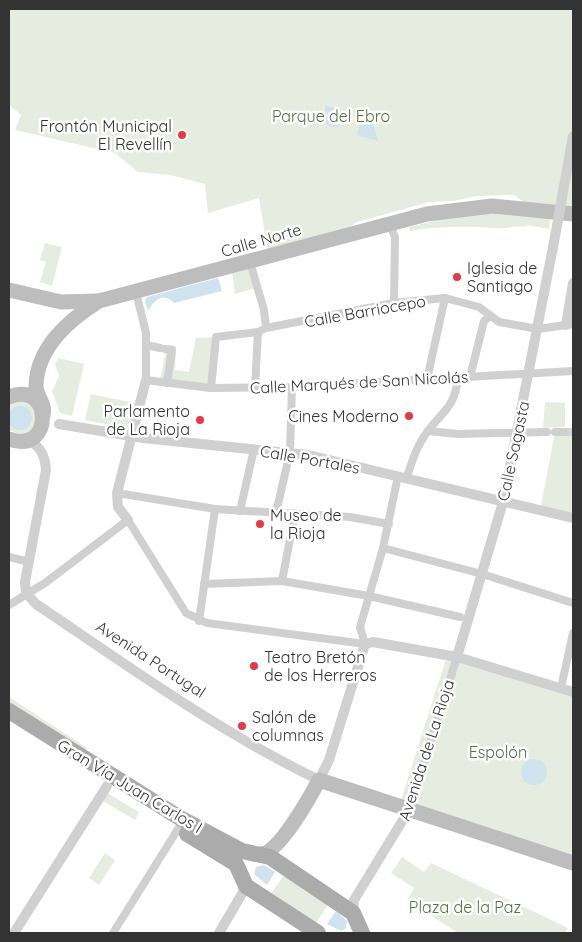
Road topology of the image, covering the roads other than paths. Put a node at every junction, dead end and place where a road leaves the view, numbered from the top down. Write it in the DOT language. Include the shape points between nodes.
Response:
graph roads {
  1 [pos="573,136"];
  2 [pos="573,214"];
  3 [pos="389,222"];
  4 [pos="250,262"];
  5 [pos="573,283"];
  6 [pos="9,290"];
  7 [pos="136,292"];
  8 [pos="445,298"];
  9 [pos="99,301"];
  10 [pos="61,302"];
  11 [pos="394,303"];
  12 [pos="490,316"];
  13 [pos="70,322"];
  14 [pos="570,324"];
  15 [pos="266,328"];
  16 [pos="538,328"];
  17 [pos="258,332"];
  18 [pos="146,345"];
  19 [pos="573,371"];
  20 [pos="529,374"];
  21 [pos="470,377"];
  22 [pos="458,378"];
  23 [pos="427,379"];
  24 [pos="146,380"];
  25 [pos="167,383"];
  26 [pos="255,387"];
  27 [pos="292,387"];
  28 [pos="211,388"];
  29 [pos="9,397"];
  30 [pos="43,418"];
  31 [pos="59,424"];
  32 [pos="428,431"];
  33 [pos="565,432"];
  34 [pos="518,434"];
  35 [pos="132,436"];
  36 [pos="9,439"];
  37 [pos="29,439"];
  38 [pos="254,449"];
  39 [pos="290,452"];
  40 [pos="403,476"];
  41 [pos="117,493"];
  42 [pos="503,502"];
  43 [pos="215,509"];
  44 [pos="240,511"];
  45 [pos="276,513"];
  46 [pos="295,513"];
  47 [pos="573,518"];
  48 [pos="128,520"];
  49 [pos="389,524"];
  50 [pos="383,548"];
  51 [pos="9,556"];
  52 [pos="29,562"];
  53 [pos="482,574"];
  54 [pos="282,581"];
  55 [pos="204,584"];
  56 [pos="26,593"];
  57 [pos="369,596"];
  58 [pos="573,603"];
  59 [pos="9,606"];
  60 [pos="460,617"];
  61 [pos="199,621"];
  62 [pos="573,633"];
  63 [pos="365,644"];
  64 [pos="457,657"];
  65 [pos="561,688"];
  66 [pos="573,692"];
  67 [pos="9,711"];
  68 [pos="9,724"];
  69 [pos="319,780"];
  70 [pos="107,786"];
  71 [pos="409,810"];
  72 [pos="178,829"];
  73 [pos="266,854"];
  74 [pos="573,862"];
  75 [pos="243,878"];
  76 [pos="358,892"];
  77 [pos="339,902"];
  78 [pos="358,926"];
  79 [pos="14,933"];
  80 [pos="113,933"];
  81 [pos="219,933"];
  82 [pos="318,933"];
  1 -- 16 [label="street, Calle Sagasta, bridge"];
  2 -- 3 [label="main road, Calle Norte" via="492,206"];
  3 -- 4 [label="main road, Calle Norte"];
  3 -- 11 [label="street" via="395,236"];
  4 -- 7 [label="main road, Calle Norte"];
  4 -- 15 [label="street"];
  5 -- 14 [label="street"];
  6 -- 10 [label="main road"];
  7 -- 9 [label="main road, Calle Norte"];
  7 -- 18 [label="street"];
  8 -- 11 [label="street, Calle Barriocepo"];
  8 -- 12 [label="street, Calle Barriocepo" via="479,307"];
  8 -- 23 [label="street"];
  9 -- 10 [label="main road"];
  9 -- 13 [label="main road, Calle Norte"];
  10 -- 13 [label="main road"];
  11 -- 15 [label="street, Calle Barriocepo"];
  12 -- 16 [label="street, Calle Barriocepo" via="499,322"];
  12 -- 21 [label="street" via="484,321"];
  13 -- 30 [label="main road, Calle Norte" via="49,346 40,371 36,387 44,406"];
  14 -- 16 [label="street, Calle Barriocepo"];
  15 -- 17 [label="street, Calle Barriocepo"];
  16 -- 20 [label="street, Calle Sagasta"];
  17 -- 26 [label="street"];
  17 -- 28 [label="street, Calle Barriocepo" via="216,337"];
  18 -- 24 [label="street"];
  18 -- 25 [label="street" via="172,350"];
  19 -- 20 [label="street, Calle Marqués de San Nicolás"];
  20 -- 21 [label="street, Calle Marqués de San Nicolás"];
  20 -- 34 [label="street, Calle Sagasta"];
  21 -- 22 [label="street, Calle Marqués de San Nicolás"];
  22 -- 23 [label="street, Calle Marqués de San Nicolás"];
  22 -- 32 [label="street" via="452,405"];
  23 -- 27 [label="street, Calle Marqués de San Nicolás"];
  24 -- 25 [label="street, Calle Marqués de San Nicolás"];
  24 -- 35 [label="street"];
  25 -- 28 [label="street, Calle Marqués de San Nicolás"];
  26 -- 27 [label="street, Calle Marqués de San Nicolás"];
  26 -- 28 [label="street, Calle Marqués de San Nicolás"];
  27 -- 39 [label="street"];
  29 -- 30 [label="main road" via="20,394 33,398"];
  30 -- 31 [label="street, Calle Portales"];
  30 -- 37 [label="main road" via="39,432"];
  31 -- 35 [label="street, Calle Portales"];
  32 -- 34 [label="street"];
  32 -- 40 [label="street"];
  33 -- 34 [label="street"];
  34 -- 42 [label="street, Calle Sagasta"];
  35 -- 38 [label="street, Calle Portales"];
  35 -- 41 [label="street"];
  36 -- 37 [label="main road" via="19,442"];
  37 -- 52 [label="street" via="41,449 46,470"];
  38 -- 39 [label="street, Calle Portales"];
  38 -- 44 [label="street"];
  39 -- 40 [label="street, Calle Portales"];
  39 -- 45 [label="street"];
  40 -- 42 [label="street, Calle Portales"];
  40 -- 49 [label="street"];
  41 -- 43 [label="street"];
  41 -- 48 [label="street" via="118,507"];
  42 -- 47 [label="street, Calle Portales"];
  42 -- 53 [label="street, Calle Sagasta"];
  43 -- 44 [label="street"];
  43 -- 55 [label="street"];
  44 -- 45 [label="street"];
  45 -- 46 [label="street"];
  46 -- 49 [label="street"];
  46 -- 54 [label="street"];
  48 -- 56 [label="street" via="45,583"];
  48 -- 61 [label="street" via="186,613"];
  49 -- 50 [label="street"];
  50 -- 53 [label="street"];
  50 -- 57 [label="street"];
  51 -- 52 [label="street"];
  52 -- 56 [label="street"];
  53 -- 58 [label="street"];
  53 -- 64 [label="street, Calle Sagasta"];
  54 -- 55 [label="street"];
  54 -- 57 [label="street"];
  55 -- 61 [label="street"];
  56 -- 59 [label="street"];
  56 -- 69 [label="street, Avenida Portugal" via="36,604 164,689"];
  57 -- 60 [label="street"];
  57 -- 63 [label="street" via="360,627"];
  61 -- 63 [label="street"];
  62 -- 65 [label="street"];
  63 -- 64 [label="street" via="373,642"];
  63 -- 69 [label="street" via="329,760"];
  64 -- 65 [label="street"];
  64 -- 71 [label="street, Avenida de La Rioja"];
  65 -- 66 [label="street"];
  67 -- 73 [label="main road, Gran Vía Juan Carlos I" via="180,818 235,848"];
  68 -- 70 [label="main road, Gran Vía Juan Carlos I"];
  69 -- 71 [label="main road, Avenida Portugal"];
  69 -- 73 [label="main road" via="310,797"];
  70 -- 72 [label="main road, Gran Vía Juan Carlos I"];
  70 -- 79 [label="street"];
  71 -- 74 [label="main road, Avenida Portugal"];
  71 -- 76 [label="street, Avenida de La Rioja"];
  72 -- 75 [label="main road, Gran Vía Juan Carlos I" via="231,859"];
  72 -- 80 [label="street"];
  73 -- 75 [label="main road" via="243,865"];
  73 -- 77 [label="main road, Gran Vía Juan Carlos I"];
  75 -- 81 [label="street" via="244,892"];
  75 -- 82 [label="main road, Gran Vía Juan Carlos I" via="261,896"];
  76 -- 77 [label="street" via="350,902"];
  76 -- 78 [label="street, Avenida de La Rioja" via="353,903"];
  77 -- 78 [label="main road, Gran Vía Juan Carlos I"];
}
